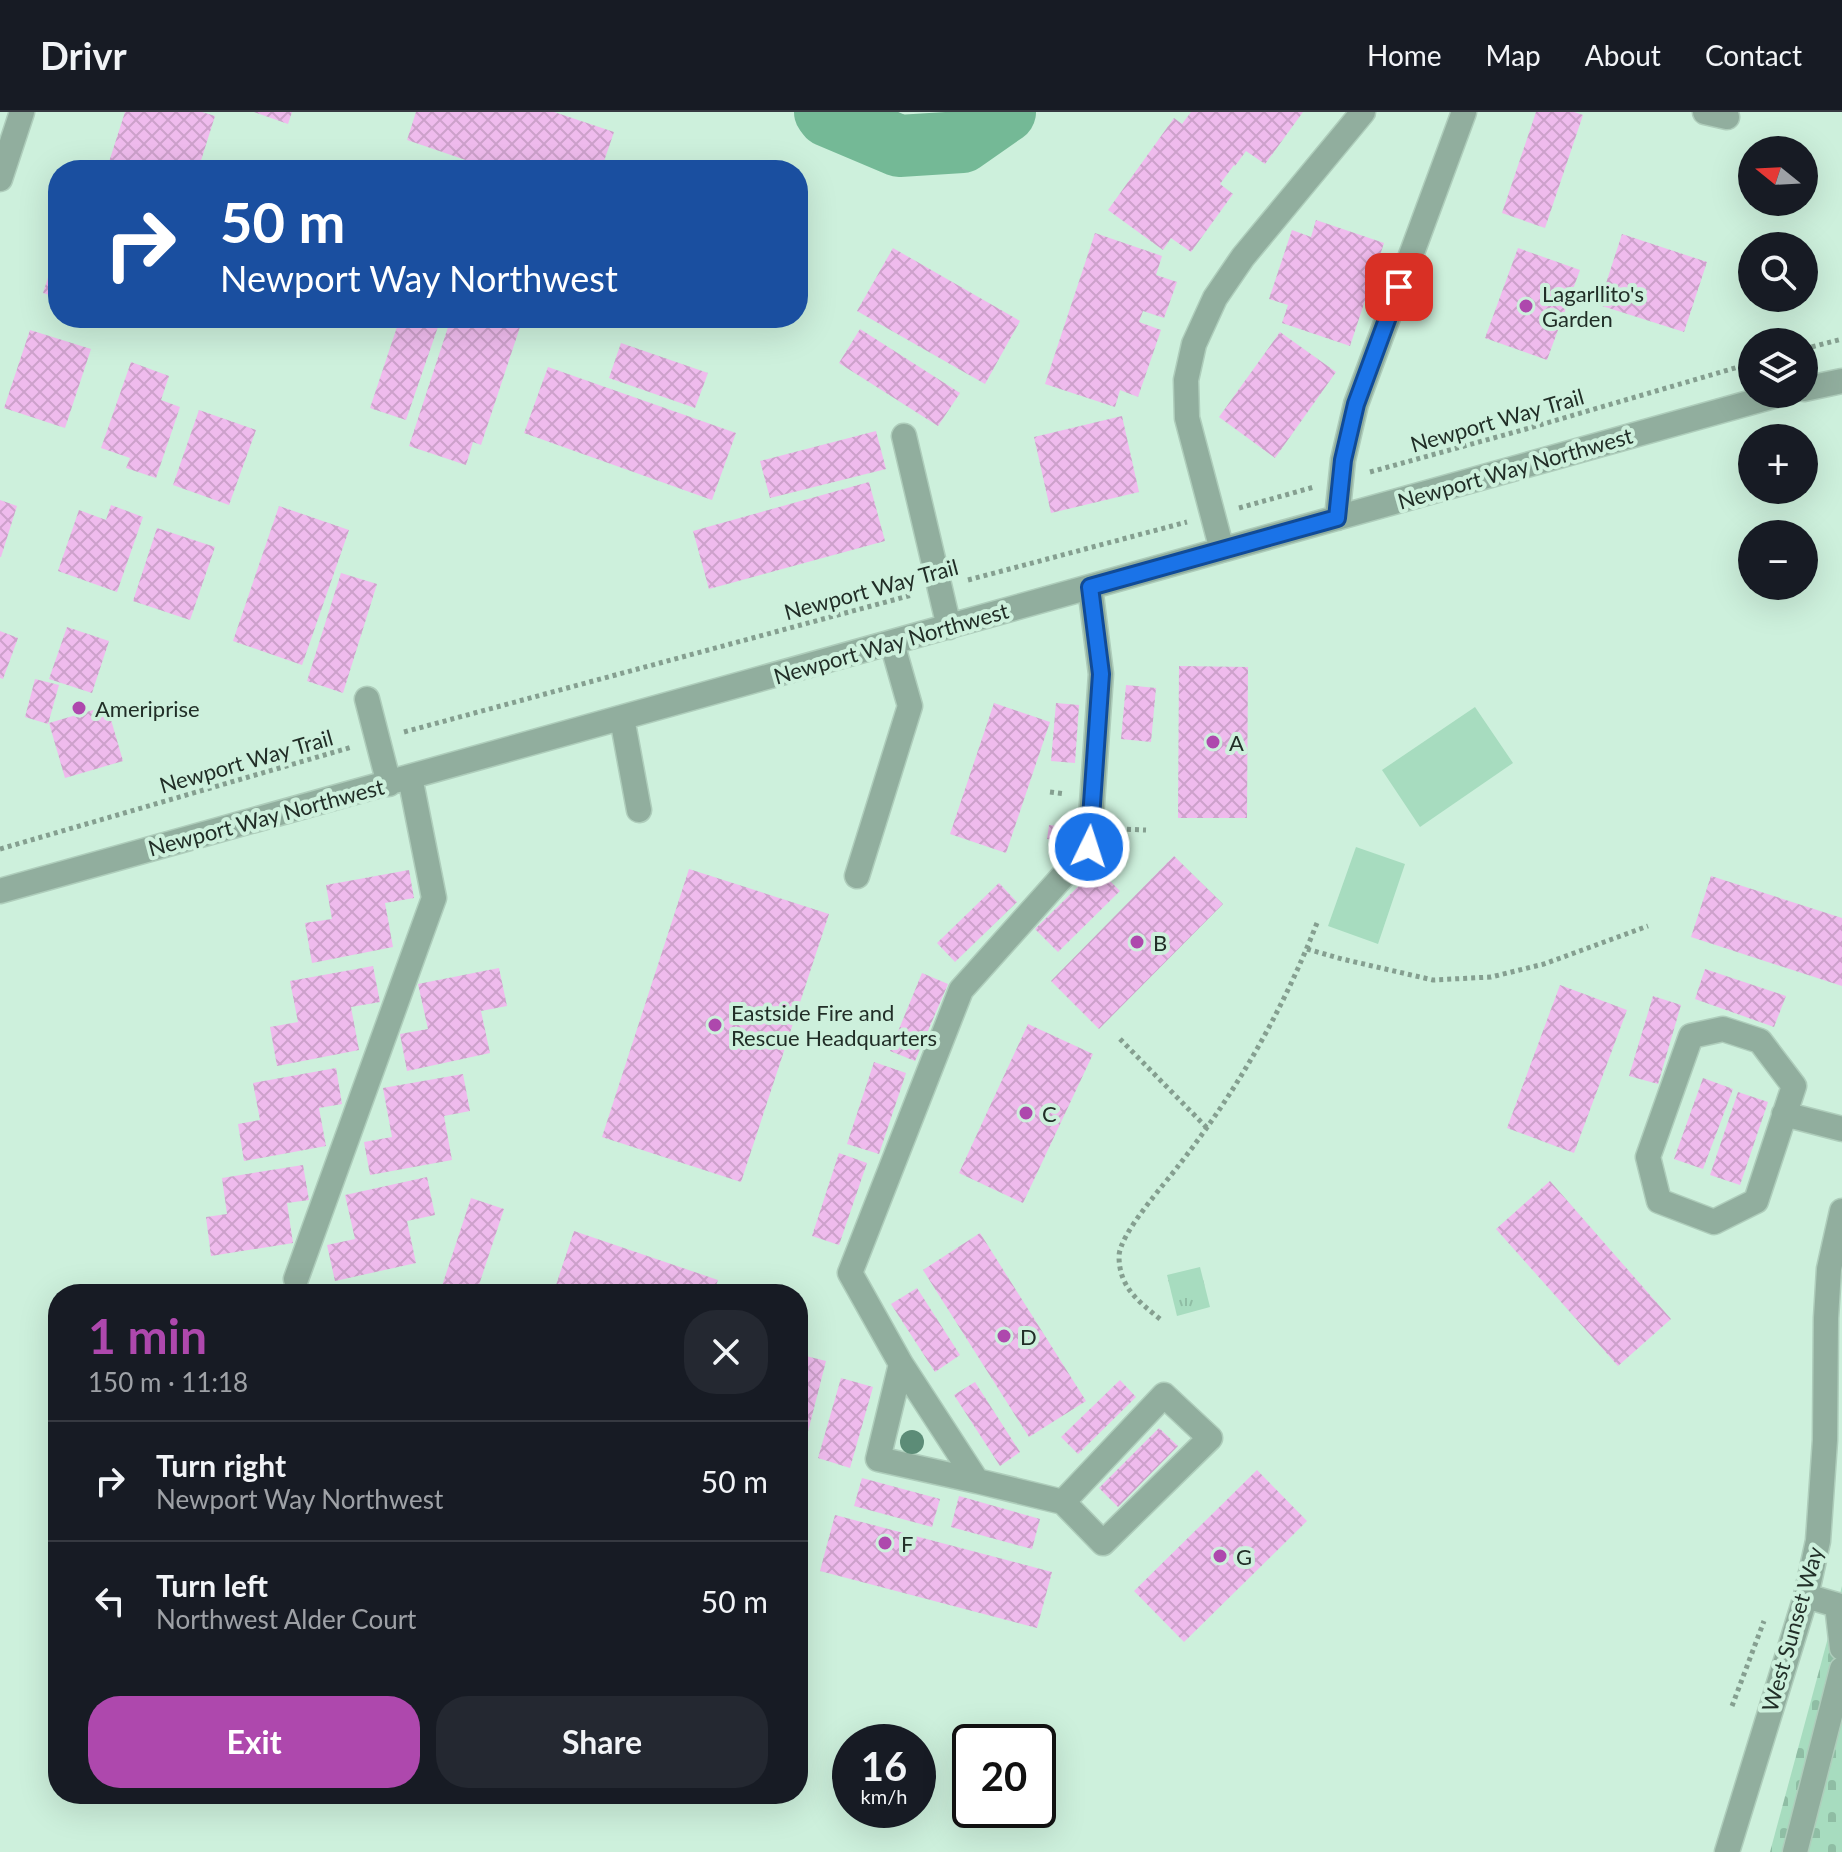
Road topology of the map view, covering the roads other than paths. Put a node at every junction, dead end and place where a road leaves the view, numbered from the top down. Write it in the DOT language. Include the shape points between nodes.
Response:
graph roads {
  1 [pos="22,112"];
  2 [pos="1363,112"];
  3 [pos="1464,112"];
  4 [pos="0,179"];
  5 [pos="1842,381"];
  6 [pos="1818,386"];
  7 [pos="1738,406"];
  8 [pos="904,436"];
  9 [pos="1337,518"];
  10 [pos="1222,550"];
  11 [pos="1090,587"];
  12 [pos="949,627"];
  13 [pos="892,643"];
  14 [pos="367,699"];
  15 [pos="622,718"];
  16 [pos="400,780"];
  17 [pos="639,810"];
  18 [pos="857,876"];
  19 [pos="0,891"];
  20 [pos="1784,1114"];
  21 [pos="1842,1129"];
  22 [pos="1842,1211"];
  23 [pos="296,1279"];
  24 [pos="901,1364"];
  25 [pos="1834,1442"];
  26 [pos="977,1481"];
  27 [pos="1063,1502"];
  28 [pos="1806,1596"];
  29 [pos="1842,1648"];
  30 [pos="1842,1669"];
  31 [pos="1727,1852"];
  32 [pos="1795,1852"];
  1 -- 4 [label="street"];
  2 -- 10 [label="street" via="1243,257 1215,298 1194,344 1186,380 1187,418"];
  3 -- 9 [label="street" via="1356,404"];
  5 -- 6 [label="street"];
  7 -- 9 [label="street, Newport Way Northwest"];
  8 -- 12 [label="street"];
  9 -- 10 [label="street, Newport Way Northwest"];
  10 -- 11 [label="street, Newport Way Northwest"];
  11 -- 12 [label="street, Newport Way Northwest"];
  11 -- 24 [label="street" via="1101,674 1089,847 961,990 850,1273"];
  12 -- 13 [label="street, Newport Way Northwest"];
  13 -- 15 [label="street, Newport Way Northwest"];
  13 -- 18 [label="street" via="910,706"];
  14 -- 16 [label="street" via="378,740"];
  15 -- 16 [label="street, Newport Way Northwest"];
  15 -- 17 [label="street"];
  16 -- 19 [label="street, Newport Way Northwest"];
  16 -- 23 [label="street" via="434,898"];
  20 -- 20 [label="street" via="1756,1201 1714,1222 1659,1201 1648,1157 1691,1036 1723,1029 1760,1041 1794,1086"];
  20 -- 21 [label="street"];
  22 -- 25 [label="street, West Sunset Way" via="1829,1269 1826,1318"];
  24 -- 26 [label="street"];
  24 -- 26 [label="street" via="878,1459"];
  25 -- 28 [label="street, West Sunset Way"];
  26 -- 27 [label="street"];
  27 -- 27 [label="street" via="1164,1395 1210,1438 1103,1543"];
  28 -- 29 [label="street" via="1837,1605"];
  28 -- 31 [label="street, West Sunset Way"];
  30 -- 32 [label="street"];
}
